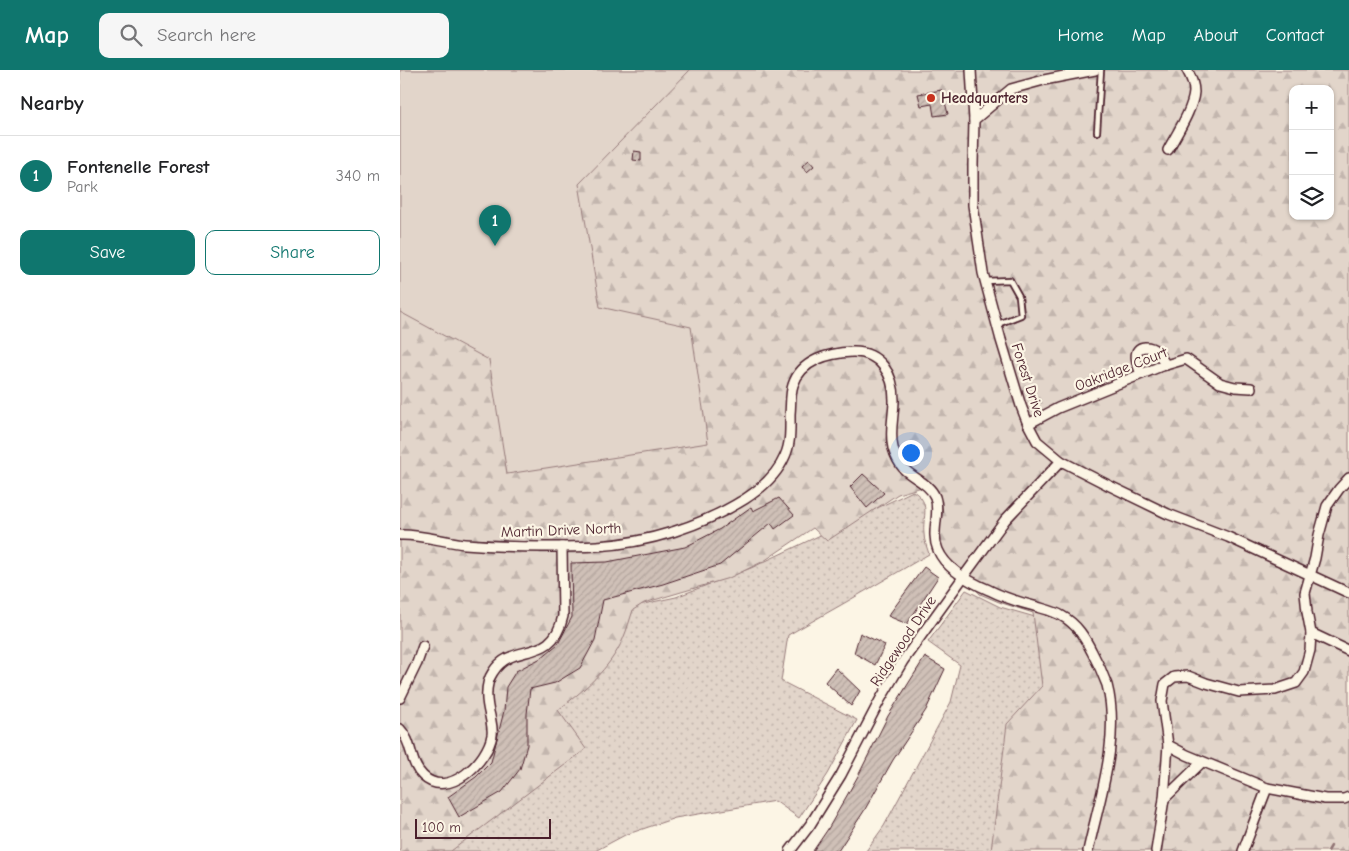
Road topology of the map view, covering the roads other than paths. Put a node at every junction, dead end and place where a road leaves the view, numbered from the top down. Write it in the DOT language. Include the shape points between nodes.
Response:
graph roads {
  1 [pos="971,70"];
  2 [pos="1095,70"];
  3 [pos="1101,70"];
  4 [pos="1187,70"];
  5 [pos="974,120"];
  6 [pos="1096,132"];
  7 [pos="1168,150"];
  8 [pos="985,280"];
  9 [pos="998,324"];
  10 [pos="1166,365"];
  11 [pos="1141,374"];
  12 [pos="1251,388"];
  13 [pos="1028,424"];
  14 [pos="1061,461"];
  15 [pos="1349,478"];
  16 [pos="400,535"];
  17 [pos="562,547"];
  18 [pos="964,576"];
  19 [pos="1309,576"];
  20 [pos="1349,593"];
  21 [pos="1311,633"];
  22 [pos="423,646"];
  23 [pos="1349,651"];
  24 [pos="400,698"];
  25 [pos="400,728"];
  26 [pos="1168,745"];
  27 [pos="1202,762"];
  28 [pos="1267,788"];
  29 [pos="1349,797"];
  30 [pos="1164,799"];
  31 [pos="790,851"];
  32 [pos="1088,851"];
  33 [pos="1156,851"];
  34 [pos="1242,851"];
  1 -- 5 [label="street, Forest Drive"];
  2 -- 5 [label="street" via="1011,89"];
  3 -- 6 [label="lane"];
  4 -- 7 [label="street" via="1194,92"];
  5 -- 8 [label="street, Forest Drive" via="973,205"];
  8 -- 9 [label="street, Forest Drive"];
  8 -- 9 [label="lane" via="1010,280 1019,296 1021,315"];
  9 -- 13 [label="street, Forest Drive"];
  10 -- 11 [label="street, Oakridge Court"];
  10 -- 11 [label="street" via="1156,351 1147,346 1141,347 1136,358"];
  10 -- 12 [label="street, Oakridge Court" via="1186,359 1220,383"];
  11 -- 13 [label="street, Oakridge Court"];
  13 -- 14 [label="street, Forest Drive" via="1038,440"];
  14 -- 18 [label="street, Ridgewood Drive" via="1005,520"];
  14 -- 19 [label="street, Forest Drive" via="1168,514"];
  15 -- 19 [label="street" via="1327,506"];
  16 -- 17 [label="street, Martin Drive North" via="482,545"];
  17 -- 18 [label="street, Martin Drive North" via="619,544 656,536 695,523 745,499 772,478 786,454 790,440 791,393 802,370 822,357 861,352 875,357 889,375 894,399 893,449 902,467 933,493 937,509 934,531 938,551 952,568"];
  17 -- 25 [label="street" via="561,625 548,644 511,656 492,672 486,693 493,732 491,742 474,767 455,780 441,784 427,779 417,769 409,742"];
  18 -- 31 [label="street, Ridgewood Drive" via="903,661 841,775"];
  18 -- 32 [label="street, Martin Drive North" via="982,588 1062,616 1078,629 1099,665 1110,700 1110,731 1104,786"];
  19 -- 20 [label="street, Forest Drive"];
  19 -- 21 [label="street" via="1305,593"];
  21 -- 23 [label="street"];
  21 -- 26 [label="street" via="1304,672 1296,683 1289,686 1239,692 1188,676 1174,677 1166,684 1162,701"];
  22 -- 24 [label="street"];
  26 -- 27 [label="street"];
  26 -- 30 [label="street"];
  27 -- 28 [label="street"];
  27 -- 30 [label="street"];
  28 -- 29 [label="street" via="1324,798"];
  28 -- 34 [label="street"];
  30 -- 33 [label="street"];
}
